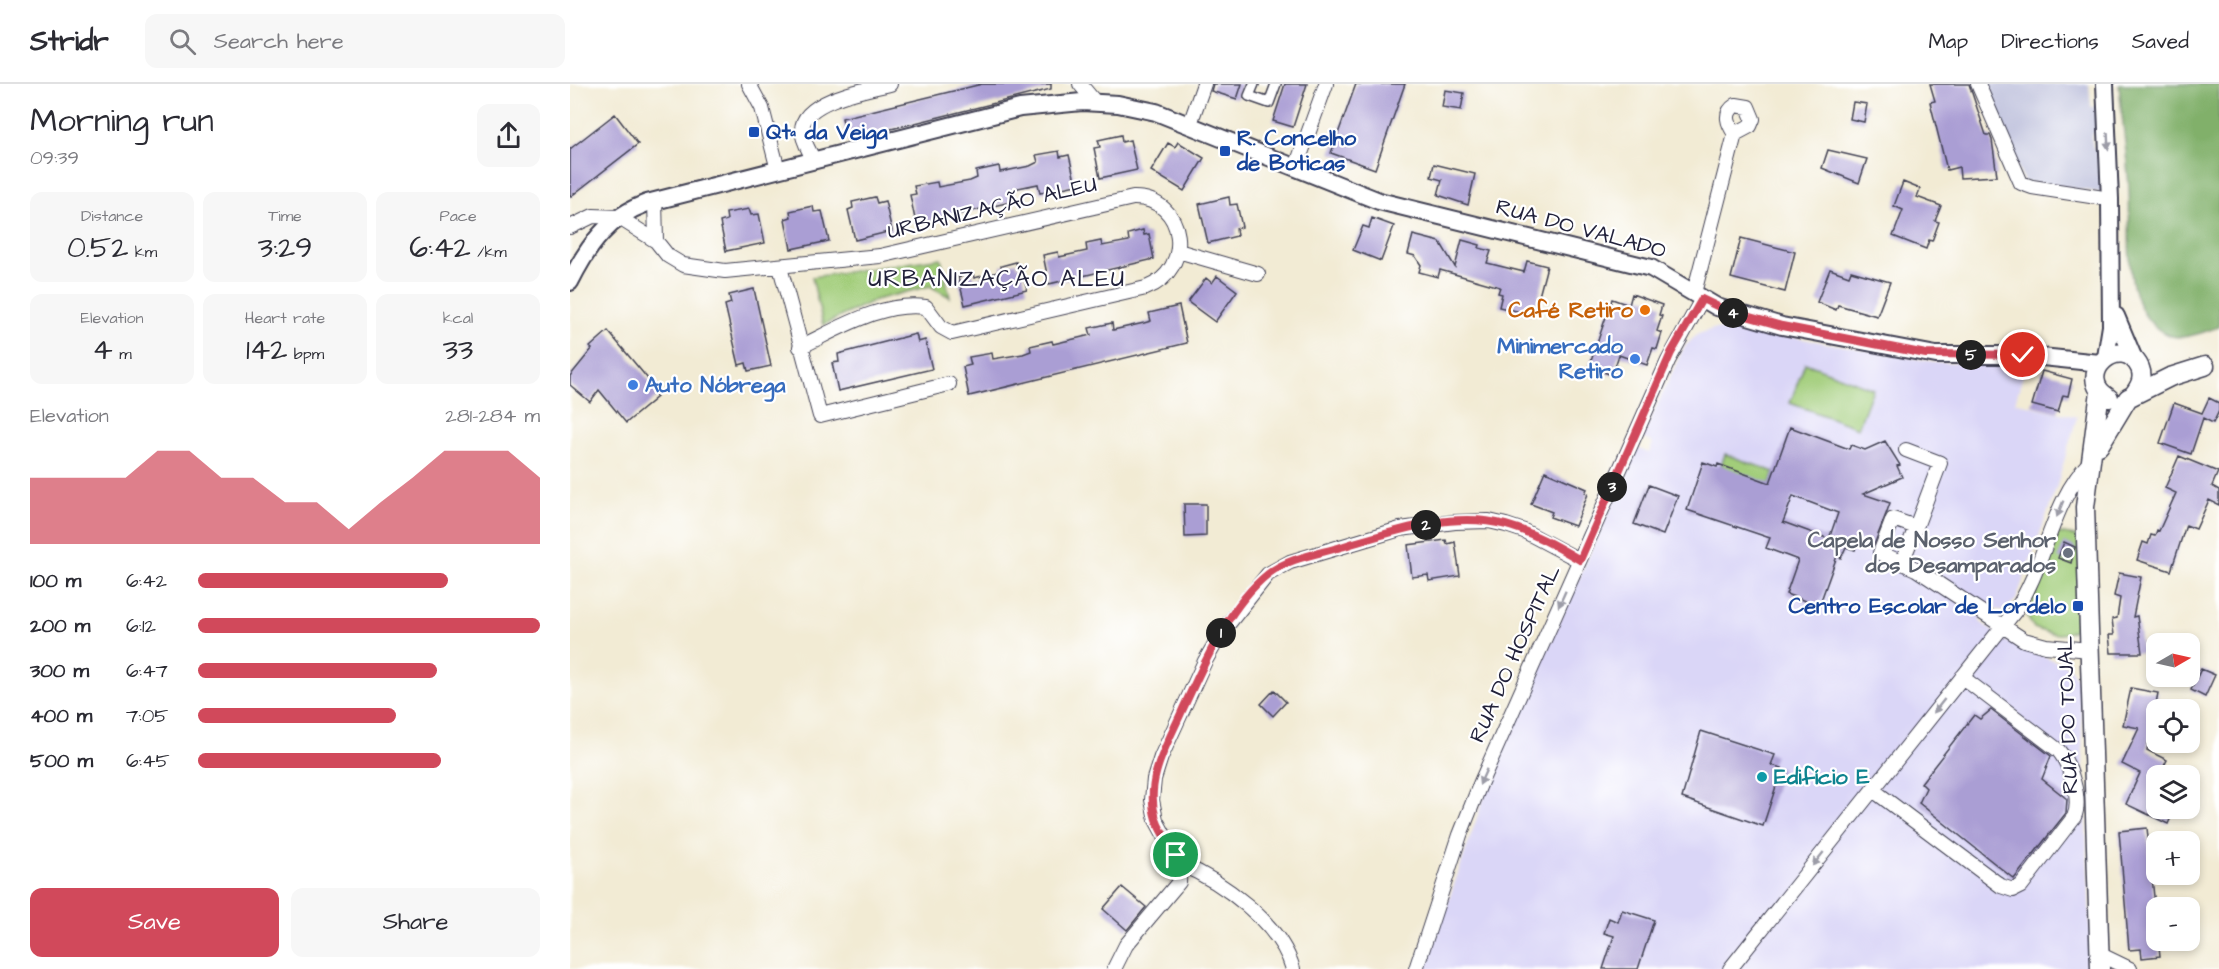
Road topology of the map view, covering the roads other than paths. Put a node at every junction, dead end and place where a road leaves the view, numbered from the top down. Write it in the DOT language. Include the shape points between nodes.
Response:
graph roads {
  1 [pos="750,84"];
  2 [pos="890,84"];
  3 [pos="1080,84"];
  4 [pos="1204,84"];
  5 [pos="1254,84"];
  6 [pos="1276,84"];
  7 [pos="1326,84"];
  8 [pos="1978,84"];
  9 [pos="2105,84"];
  10 [pos="1095,102"];
  11 [pos="1190,124"];
  12 [pos="1735,134"];
  13 [pos="814,161"];
  14 [pos="1296,167"];
  15 [pos="778,170"];
  16 [pos="2110,198"];
  17 [pos="655,201"];
  18 [pos="618,217"];
  19 [pos="570,228"];
  20 [pos="600,234"];
  21 [pos="656,241"];
  22 [pos="1178,251"];
  23 [pos="780,267"];
  24 [pos="1258,274"];
  25 [pos="570,282"];
  26 [pos="1698,296"];
  27 [pos="2110,298"];
  28 [pos="800,347"];
  29 [pos="2103,360"];
  30 [pos="2063,361"];
  31 [pos="2136,362"];
  32 [pos="2212,365"];
  33 [pos="949,384"];
  34 [pos="2098,388"];
  35 [pos="2131,396"];
  36 [pos="1906,450"];
  37 [pos="2091,461"];
  38 [pos="1916,527"];
  39 [pos="1580,560"];
  40 [pos="1902,562"];
  41 [pos="2002,627"];
  42 [pos="2090,650"];
  43 [pos="1962,677"];
  44 [pos="1873,790"];
  45 [pos="1180,864"];
  46 [pos="2099,961"];
  47 [pos="1114,969"];
  48 [pos="1293,969"];
  49 [pos="1416,969"];
  50 [pos="1730,969"];
  51 [pos="2130,969"];
  1 -- 15 [label="street" via="762,108"];
  2 -- 13 [label="street" via="835,98 808,116 802,130"];
  3 -- 10 [label="street"];
  4 -- 11 [label="street"];
  5 -- 6 [label="street" via="1249,96 1269,103"];
  7 -- 14 [label="street"];
  8 -- 16 [label="street" via="2021,183"];
  9 -- 16 [label="street, one-way"];
  10 -- 11 [label="street, RUA DO VALADO" via="1144,108"];
  10 -- 13 [label="street, RUA DO VALADO" via="1026,107"];
  11 -- 14 [label="street, RUA DO VALADO"];
  12 -- 26 [label="street, RUA DO HOSPITAL"];
  13 -- 15 [label="street, RUA DO VALADO"];
  14 -- 26 [label="street, RUA DO VALADO" via="1408,210 1651,268"];
  15 -- 17 [label="street, RUA DO VALADO"];
  16 -- 27 [label="street"];
  17 -- 18 [label="street, RUA DO VALADO"];
  17 -- 21 [label="street"];
  18 -- 19 [label="street" via="593,216"];
  18 -- 20 [label="street, RUA DO VALADO"];
  18 -- 21 [label="street, URBANIZAÇÃO ALEU"];
  19 -- 20 [label="street"];
  20 -- 25 [label="street, RUA DO VALADO"];
  21 -- 23 [label="street, URBANIZAÇÃO ALEU" via="668,256 692,268 725,272"];
  22 -- 23 [label="street, URBANIZAÇÃO ALEU" via="1176,230 1167,211 1151,200 1133,198 927,247"];
  22 -- 24 [label="street"];
  22 -- 28 [label="street" via="1173,269 1166,277 1131,293 952,333 941,327 926,307 897,308 874,314"];
  23 -- 28 [label="street"];
  26 -- 30 [label="street, RUA DO VALADO" via="1725,310 1782,326 1926,354 2023,355"];
  26 -- 39 [label="street, RUA DO HOSPITAL"];
  27 -- 29 [label="street" via="2111,334"];
  27 -- 31 [label="street"];
  28 -- 33 [label="street" via="820,416"];
  29 -- 30 [label="street, RUA DO VALADO"];
  29 -- 31 [label="main road" via="2120,354"];
  29 -- 34 [label="main road" via="2097,369"];
  30 -- 34 [label="street" via="2081,368"];
  31 -- 32 [label="main road" via="2165,369"];
  31 -- 35 [label="main road" via="2142,381"];
  32 -- 35 [label="main road" via="2170,377"];
  34 -- 35 [label="main road" via="2113,400"];
  34 -- 37 [label="main road, RUA DO TOJAL"];
  35 -- 37 [label="main road"];
  36 -- 38 [label="street" via="1940,463"];
  37 -- 41 [label="street, one-way" via="2071,484 2027,592"];
  37 -- 42 [label="main road, RUA DO TOJAL" via="2085,507"];
  38 -- 40 [label="street"];
  38 -- 40 [label="street" via="1893,519 1880,553"];
  39 -- 45 [label="street" via="1524,531 1475,521 1400,530 1290,562 1268,574 1242,603 1205,661 1154,779 1152,800 1156,820"];
  39 -- 49 [label="street, RUA DO HOSPITAL, one-way" via="1470,807"];
  40 -- 41 [label="street"];
  41 -- 42 [label="street" via="2034,644"];
  41 -- 43 [label="street"];
  42 -- 46 [label="main road, RUA DO TOJAL"];
  43 -- 44 [label="street, one-way"];
  43 -- 44 [label="street" via="2058,750 2065,760 2077,807 2074,817 2021,886 2013,890 2001,886"];
  44 -- 50 [label="street, one-way"];
  45 -- 47 [label="street" via="1175,889 1132,937"];
  45 -- 48 [label="street" via="1222,885 1255,914 1285,952"];
  46 -- 51 [label="street"];
}
